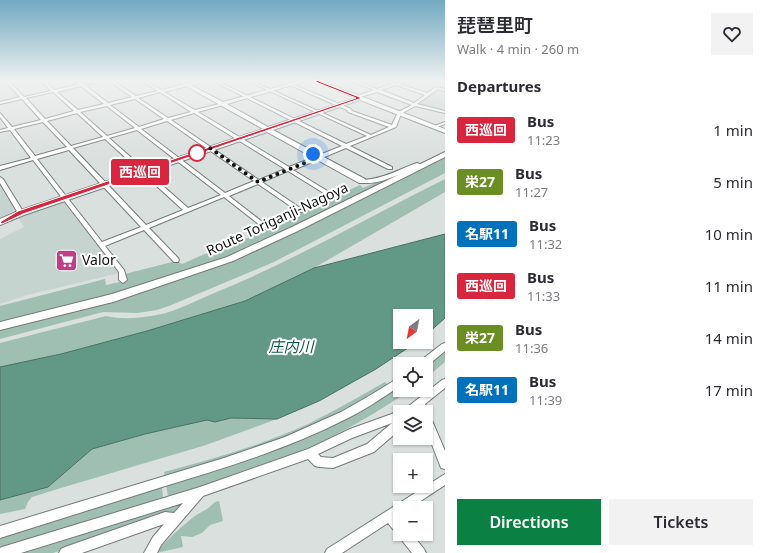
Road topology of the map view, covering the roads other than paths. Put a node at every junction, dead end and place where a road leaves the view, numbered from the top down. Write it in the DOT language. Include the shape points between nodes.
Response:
graph roads {
  1 [pos="32,107"];
  2 [pos="71,107"];
  3 [pos="97,107"];
  4 [pos="112,107"];
  5 [pos="149,107"];
  6 [pos="187,107"];
  7 [pos="213,107"];
  8 [pos="227,107"];
  9 [pos="268,107"];
  10 [pos="306,107"];
  11 [pos="333,107"];
  12 [pos="342,107"];
  13 [pos="384,107"];
  14 [pos="410,107"];
  15 [pos="426,107"];
  16 [pos="77,112"];
  17 [pos="195,112"];
  18 [pos="317,112"];
  19 [pos="445,112"];
  20 [pos="399,113"];
  21 [pos="0,114"];
  22 [pos="44,120"];
  23 [pos="168,120"];
  24 [pos="294,120"];
  25 [pos="445,123"];
  26 [pos="392,127"];
  27 [pos="434,127"];
  28 [pos="11,128"];
  29 [pos="138,128"];
  30 [pos="267,129"];
  31 [pos="0,131"];
  32 [pos="445,132"];
  33 [pos="370,136"];
  34 [pos="106,138"];
  35 [pos="238,138"];
  36 [pos="346,146"];
  37 [pos="71,148"];
  38 [pos="210,148"];
  39 [pos="445,154"];
  40 [pos="319,157"];
  41 [pos="34,158"];
  42 [pos="178,159"];
  43 [pos="422,166"];
  44 [pos="0,168"];
  45 [pos="390,168"];
  46 [pos="289,169"];
  47 [pos="143,171"];
  48 [pos="0,179"];
  49 [pos="362,181"];
  50 [pos="258,182"];
  51 [pos="105,184"];
  52 [pos="225,195"];
  53 [pos="332,196"];
  54 [pos="64,198"];
  55 [pos="187,210"];
  56 [pos="301,211"];
  57 [pos="21,213"];
  58 [pos="0,222"];
  59 [pos="145,227"];
  60 [pos="267,228"];
  61 [pos="101,245"];
  62 [pos="176,260"];
  63 [pos="123,280"];
  64 [pos="0,326"];
  65 [pos="445,346"];
  66 [pos="432,357"];
  67 [pos="445,383"];
  68 [pos="393,386"];
  69 [pos="420,403"];
  70 [pos="417,405"];
  71 [pos="393,419"];
  72 [pos="393,430"];
  73 [pos="433,434"];
  74 [pos="310,452"];
  75 [pos="445,464"];
  76 [pos="445,479"];
  77 [pos="200,492"];
  78 [pos="389,515"];
  79 [pos="176,519"];
  80 [pos="393,520"];
  81 [pos="0,532"];
  82 [pos="410,541"];
  83 [pos="2,553"];
  84 [pos="65,553"];
  85 [pos="150,553"];
  86 [pos="331,553"];
  87 [pos="420,553"];
  1 -- 22 [label="street"];
  2 -- 16 [label="street"];
  3 -- 16 [label="street"];
  4 -- 29 [label="street"];
  5 -- 23 [label="street"];
  6 -- 17 [label="street"];
  7 -- 17 [label="street"];
  8 -- 30 [label="street"];
  9 -- 24 [label="street"];
  10 -- 18 [label="street"];
  11 -- 18 [label="street"];
  12 -- 26 [label="street"];
  13 -- 20 [label="street"];
  14 -- 20 [label="street"];
  15 -- 19 [label="street"];
  16 -- 22 [label="street"];
  16 -- 34 [label="street"];
  17 -- 23 [label="street"];
  17 -- 35 [label="street"];
  18 -- 24 [label="street"];
  18 -- 33 [label="street"];
  20 -- 26 [label="street"];
  20 -- 27 [label="street"];
  21 -- 28 [label="street"];
  22 -- 28 [label="street"];
  22 -- 37 [label="street"];
  23 -- 29 [label="street"];
  23 -- 38 [label="street"];
  24 -- 30 [label="street"];
  24 -- 36 [label="street"];
  25 -- 27 [label="street"];
  26 -- 33 [label="street"];
  27 -- 32 [label="street"];
  28 -- 31 [label="street"];
  28 -- 41 [label="street"];
  29 -- 34 [label="street"];
  29 -- 42 [label="street"];
  30 -- 35 [label="street"];
  30 -- 40 [label="street"];
  33 -- 36 [label="street"];
  34 -- 37 [label="street"];
  34 -- 47 [label="street"];
  35 -- 38 [label="street"];
  35 -- 46 [label="street"];
  36 -- 40 [label="street"];
  36 -- 45 [label="street"];
  37 -- 41 [label="street"];
  37 -- 51 [label="street"];
  38 -- 42 [label="street"];
  38 -- 50 [label="street"];
  39 -- 43 [label="street, Route Toriganji-Nagoya"];
  40 -- 46 [label="street"];
  40 -- 49 [label="street"];
  41 -- 44 [label="street"];
  41 -- 54 [label="street"];
  42 -- 47 [label="street"];
  42 -- 52 [label="street"];
  43 -- 49 [label="street" via="416,165 373,181"];
  43 -- 64 [label="street, Route Toriganji-Nagoya" via="230,259 113,298"];
  46 -- 50 [label="street"];
  46 -- 53 [label="street"];
  47 -- 51 [label="street"];
  47 -- 55 [label="street"];
  48 -- 57 [label="street"];
  50 -- 52 [label="street"];
  50 -- 56 [label="street"];
  51 -- 54 [label="street"];
  51 -- 59 [label="street"];
  52 -- 55 [label="street"];
  52 -- 60 [label="street"];
  54 -- 57 [label="street"];
  54 -- 61 [label="street"];
  55 -- 59 [label="street"];
  57 -- 58 [label="street"];
  59 -- 61 [label="street"];
  59 -- 62 [label="street"];
  61 -- 63 [label="street" via="122,272"];
  65 -- 66 [label="street"];
  67 -- 69 [label="street"];
  68 -- 81 [label="street" via="356,410 284,443 236,461"];
  69 -- 70 [label="street"];
  71 -- 74 [label="street"];
  72 -- 74 [label="street" via="370,448 333,463 319,462"];
  73 -- 75 [label="street"];
  74 -- 77 [label="street"];
  76 -- 78 [label="street"];
  77 -- 79 [label="street"];
  77 -- 83 [label="street"];
  78 -- 80 [label="street"];
  78 -- 86 [label="street"];
  79 -- 84 [label="street" via="165,518"];
  79 -- 85 [label="street"];
  82 -- 87 [label="street"];
}
